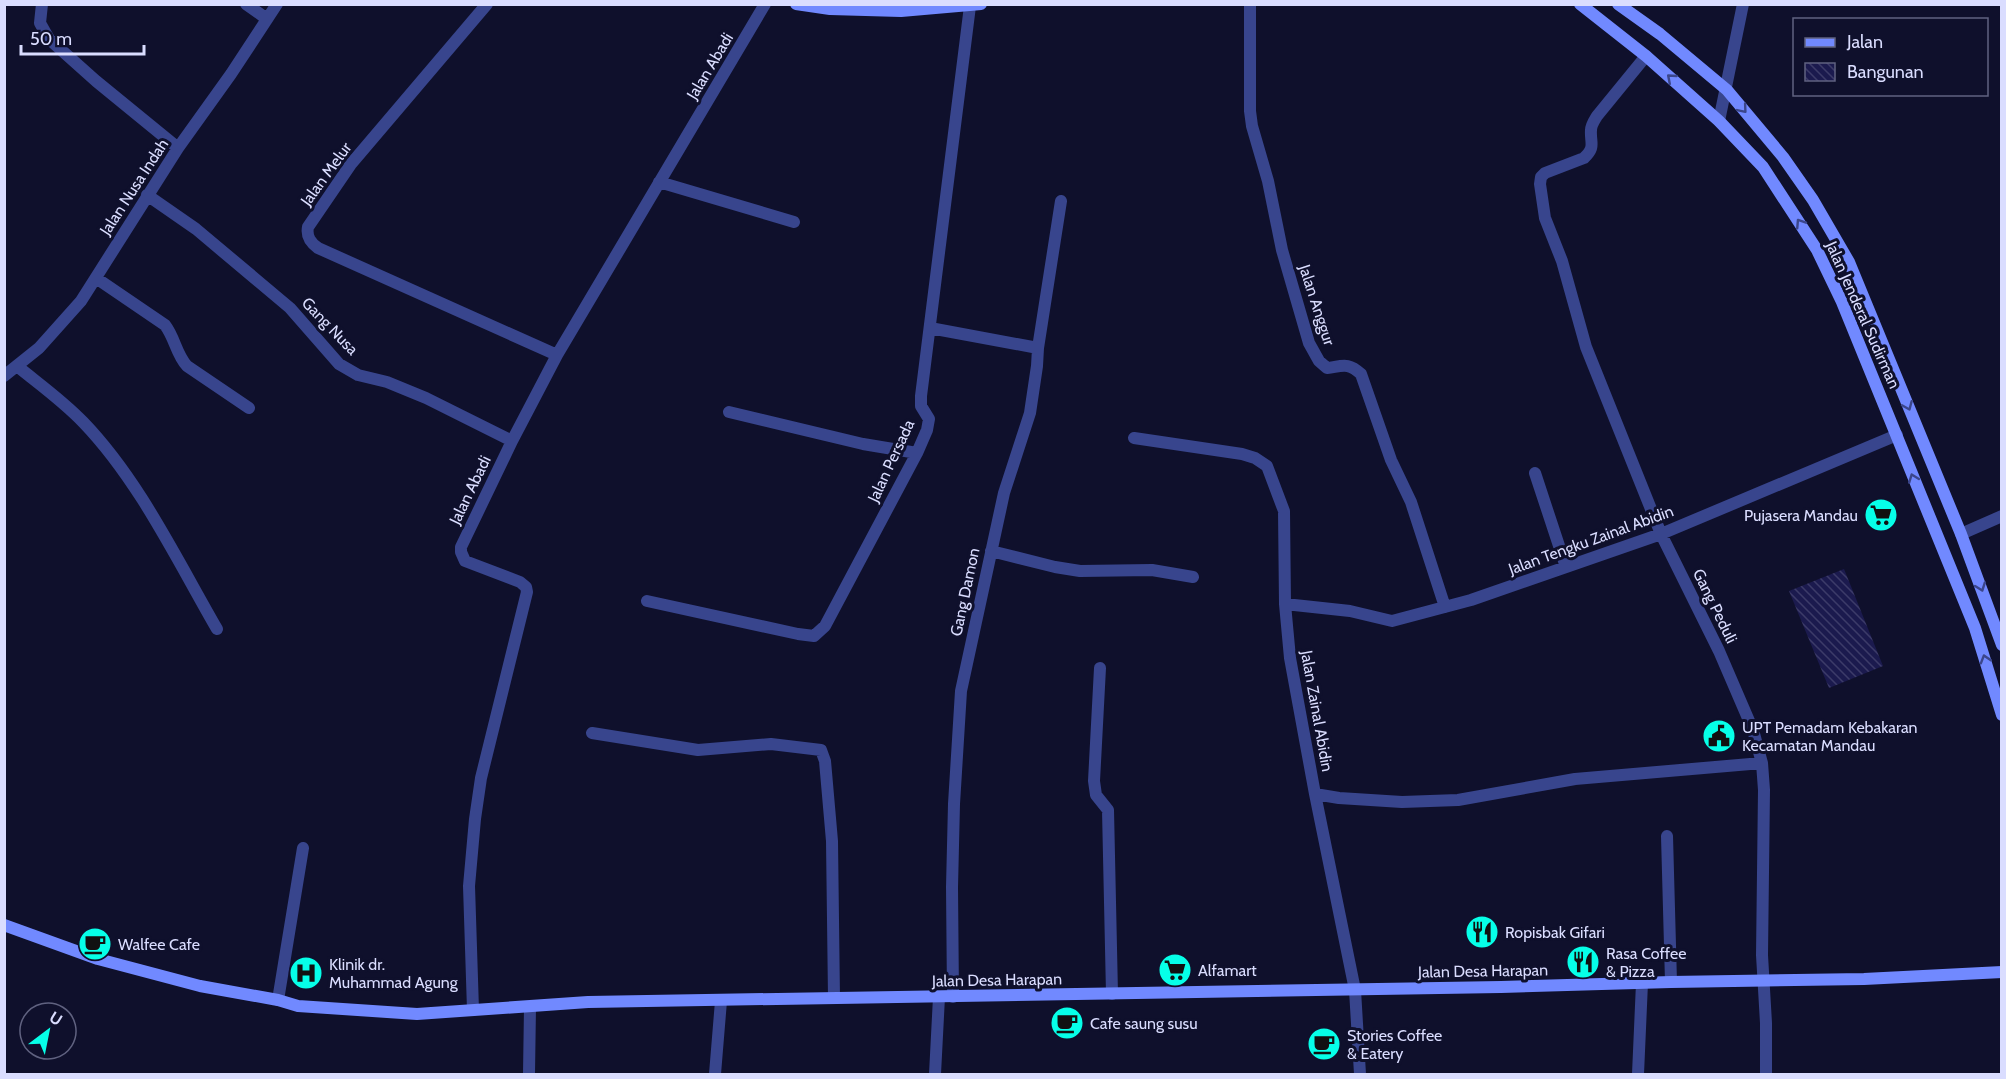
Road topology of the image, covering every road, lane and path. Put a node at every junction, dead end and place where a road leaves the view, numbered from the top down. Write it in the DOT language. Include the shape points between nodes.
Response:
graph roads {
  1 [pos="42,4"];
  2 [pos="246,4"];
  3 [pos="277,4"];
  4 [pos="487,4"];
  5 [pos="765,4"];
  6 [pos="796,4"];
  7 [pos="1250,4"];
  8 [pos="1580,4"];
  9 [pos="1618,4"];
  10 [pos="1743,4"];
  11 [pos="976,5"];
  12 [pos="831,7"];
  13 [pos="267,19"];
  14 [pos="1646,56"];
  15 [pos="1727,90"];
  16 [pos="1719,121"];
  17 [pos="178,148"];
  18 [pos="659,182"];
  19 [pos="147,195"];
  20 [pos="1060,201"];
  21 [pos="794,222"];
  22 [pos="96,278"];
  23 [pos="930,328"];
  24 [pos="1038,348"];
  25 [pos="557,355"];
  26 [pos="17,366"];
  27 [pos="4,376"];
  28 [pos="249,408"];
  29 [pos="729,412"];
  30 [pos="1897,435"];
  31 [pos="1134,438"];
  32 [pos="512,441"];
  33 [pos="917,453"];
  34 [pos="1536,473"];
  35 [pos="2001,516"];
  36 [pos="1661,534"];
  37 [pos="1961,534"];
  38 [pos="991,551"];
  39 [pos="1566,567"];
  40 [pos="1193,577"];
  41 [pos="647,601"];
  42 [pos="1285,604"];
  43 [pos="1445,607"];
  44 [pos="1994,622"];
  45 [pos="1975,628"];
  46 [pos="217,629"];
  47 [pos="2001,645"];
  48 [pos="1101,668"];
  49 [pos="2001,715"];
  50 [pos="592,733"];
  51 [pos="1762,763"];
  52 [pos="1315,794"];
  53 [pos="1667,836"];
  54 [pos="303,848"];
  55 [pos="4,925"];
  56 [pos="2001,972"];
  57 [pos="1763,980"];
  58 [pos="1671,982"];
  59 [pos="1642,983"];
  60 [pos="1355,990"];
  61 [pos="1112,994"];
  62 [pos="939,997"];
  63 [pos="953,997"];
  64 [pos="834,998"];
  65 [pos="278,1000"];
  66 [pos="721,1001"];
  67 [pos="530,1007"];
  68 [pos="473,1010"];
  69 [pos="529,1074"];
  70 [pos="715,1074"];
  71 [pos="935,1074"];
  72 [pos="1360,1074"];
  73 [pos="1638,1074"];
  74 [pos="1766,1074"];
  1 -- 17 [label="street" via="40,23 49,39"];
  2 -- 13 [label="street"];
  3 -- 13 [label="street, Jalan Nusa Indah"];
  4 -- 25 [label="street, Jalan Melur" via="351,164 308,227 308,238 318,248"];
  5 -- 18 [label="street, Jalan Abadi"];
  6 -- 12 [label="street"];
  7 -- 43 [label="street, Jalan Anggur" via="1252,126 1282,250 1310,343 1327,368 1345,365 1361,374 1391,460 1411,502"];
  8 -- 14 [label="street, Jalan Jenderal Sudirman"];
  9 -- 15 [label="street, Jalan Jenderal Sudirman"];
  10 -- 15 [label="street"];
  11 -- 12 [label="street" via="901,11"];
  11 -- 23 [label="street, Jalan Persada"];
  13 -- 17 [label="street, Jalan Nusa Indah"];
  16 -- 14 [label="street, Jalan Jenderal Sudirman, one-way"];
  14 -- 36 [label="street, Gang Peduli" via="1593,121 1593,142 1588,155 1545,173 1540,184 1545,218 1562,261 1586,347"];
  15 -- 16 [label="street"];
  15 -- 37 [label="street, Jalan Jenderal Sudirman, one-way" via="1795,174 1849,261"];
  30 -- 16 [label="street, Jalan Jenderal Sudirman, one-way" via="1817,250 1763,167"];
  17 -- 19 [label="street, Jalan Nusa Indah"];
  18 -- 21 [label="street"];
  18 -- 25 [label="street, Jalan Abadi"];
  19 -- 22 [label="street, Jalan Nusa Indah"];
  19 -- 32 [label="street, Gang Nusa" via="196,229 290,308 339,364 358,375 387,381 426,398"];
  20 -- 24 [label="street, Gang Damon"];
  22 -- 26 [label="street, Jalan Nusa Indah" via="46,340"];
  22 -- 28 [label="street" via="165,325 187,366"];
  23 -- 24 [label="street"];
  23 -- 33 [label="street, Jalan Persada" via="921,396 921,406 929,420"];
  24 -- 38 [label="street, Gang Damon" via="1030,413 1004,493"];
  25 -- 32 [label="street, Jalan Abadi"];
  26 -- 27 [label="street, Jalan Nusa Indah"];
  26 -- 46 [label="street" via="83,423 122,470"];
  29 -- 33 [label="street"];
  30 -- 36 [label="street, Jalan Tengku Zainal Abidin"];
  45 -- 30 [label="street, Jalan Jenderal Sudirman, one-way"];
  31 -- 42 [label="street, Jalan Zainal Abidin" via="1242,454 1267,466 1284,511"];
  32 -- 68 [label="street, Jalan Abadi" via="461,547 465,561 520,582 527,592 475,819 468,886"];
  33 -- 41 [label="street, Jalan Persada" via="825,626 814,636"];
  34 -- 39 [label="street"];
  35 -- 37 [label="street"];
  36 -- 39 [label="street, Jalan Tengku Zainal Abidin"];
  36 -- 51 [label="street, Gang Peduli" via="1719,651 1753,730"];
  37 -- 44 [label="street, Jalan Jenderal Sudirman, one-way"];
  38 -- 40 [label="street" via="1080,571 1152,570"];
  38 -- 63 [label="street, Gang Damon" via="961,691 953,816"];
  39 -- 43 [label="street, Jalan Tengku Zainal Abidin"];
  42 -- 43 [label="street, Jalan Tengku Zainal Abidin" via="1350,611 1392,621"];
  42 -- 52 [label="street, Jalan Zainal Abidin" via="1290,658"];
  44 -- 45 [label="street"];
  44 -- 47 [label="street, Jalan Jenderal Sudirman"];
  49 -- 45 [label="street, Jalan Jenderal Sudirman, one-way"];
  48 -- 61 [label="street" via="1094,781 1096,795 1108,810"];
  50 -- 64 [label="street" via="698,750 771,744 821,750 832,841"];
  51 -- 52 [label="street" via="1575,779 1458,800 1402,801"];
  51 -- 57 [label="street, Gang Peduli"];
  52 -- 60 [label="street, Jalan Zainal Abidin"];
  53 -- 58 [label="street"];
  54 -- 65 [label="street"];
  55 -- 65 [label="street, Jalan Desa Harapan" via="98,959 200,986"];
  56 -- 57 [label="street, Jalan Desa Harapan"];
  57 -- 58 [label="street, Jalan Desa Harapan"];
  57 -- 74 [label="street, Gang Peduli"];
  58 -- 59 [label="street, Jalan Desa Harapan"];
  59 -- 60 [label="street, Jalan Desa Harapan"];
  59 -- 73 [label="street"];
  60 -- 61 [label="street, Jalan Desa Harapan"];
  60 -- 72 [label="street, Jalan Zainal Abidin"];
  61 -- 63 [label="street, Jalan Desa Harapan"];
  62 -- 63 [label="street, Jalan Desa Harapan"];
  62 -- 64 [label="street, Jalan Desa Harapan"];
  62 -- 71 [label="street"];
  64 -- 66 [label="street, Jalan Desa Harapan"];
  65 -- 68 [label="street, Jalan Desa Harapan" via="298,1006 417,1014"];
  66 -- 67 [label="street, Jalan Desa Harapan" via="588,1002"];
  66 -- 70 [label="street"];
  67 -- 68 [label="street, Jalan Desa Harapan"];
  67 -- 69 [label="street"];
}
